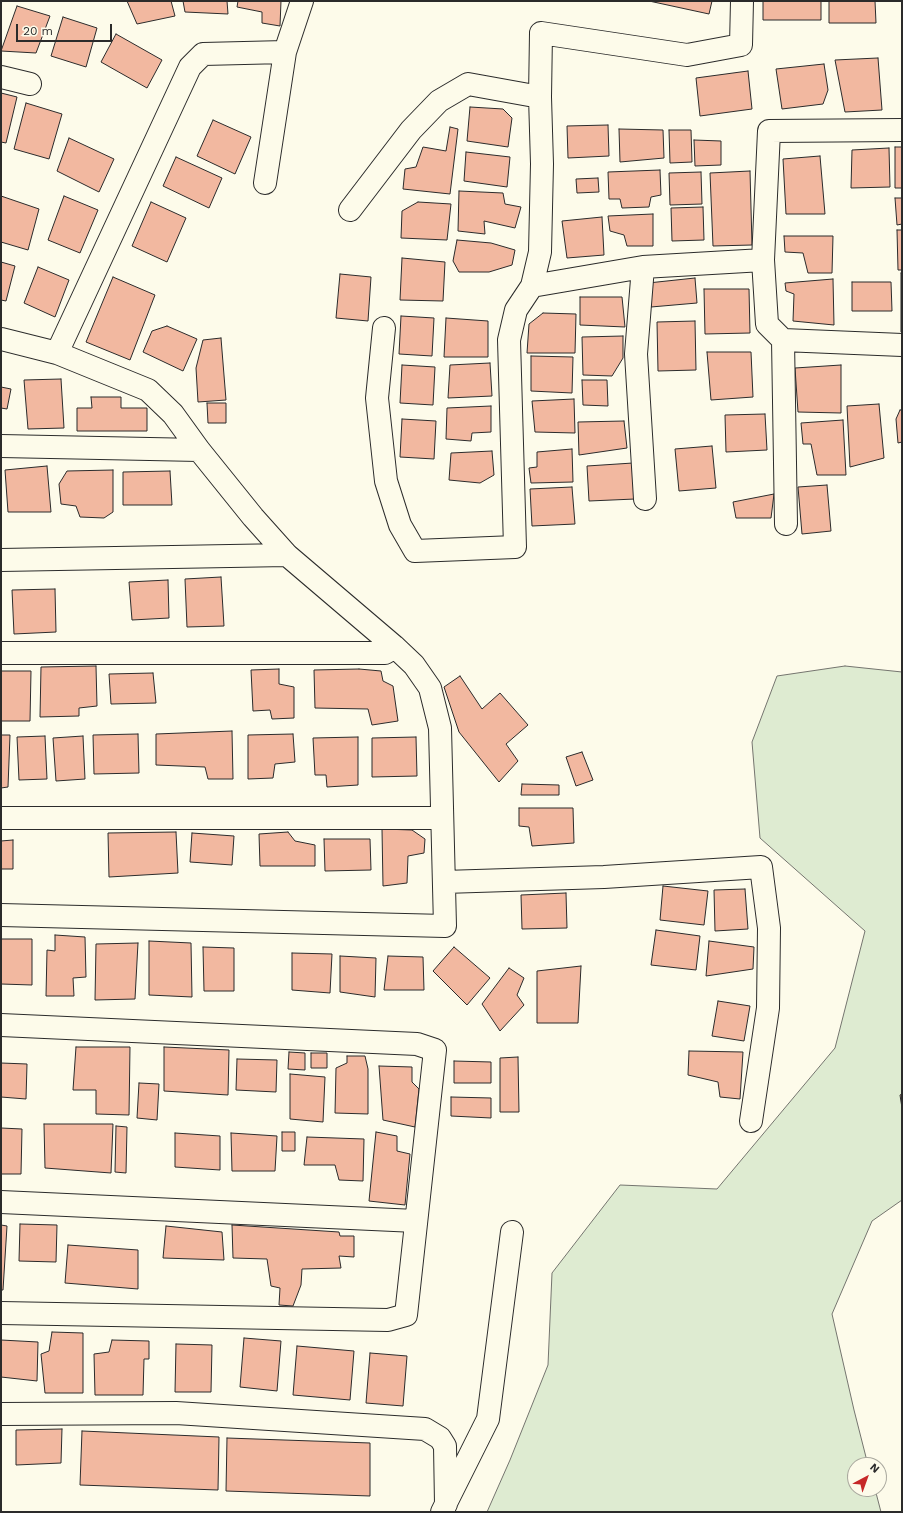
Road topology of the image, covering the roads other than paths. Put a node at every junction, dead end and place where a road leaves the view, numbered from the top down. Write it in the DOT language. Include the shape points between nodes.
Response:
graph roads {
  1 [pos="302,1"];
  2 [pos="742,1"];
  3 [pos="285,52"];
  4 [pos="1,76"];
  5 [pos="30,84"];
  6 [pos="540,97"];
  7 [pos="902,130"];
  8 [pos="265,183"];
  9 [pos="350,210"];
  10 [pos="763,260"];
  11 [pos="643,267"];
  12 [pos="532,286"];
  13 [pos="384,328"];
  14 [pos="1,339"];
  15 [pos="782,340"];
  16 [pos="902,345"];
  17 [pos="57,353"];
  18 [pos="1,446"];
  19 [pos="199,450"];
  20 [pos="645,499"];
  21 [pos="786,524"];
  22 [pos="287,555"];
  23 [pos="1,560"];
  24 [pos="395,647"];
  25 [pos="1,653"];
  26 [pos="1,818"];
  27 [pos="442,818"];
  28 [pos="444,882"];
  29 [pos="1,915"];
  30 [pos="1,1026"];
  31 [pos="751,1121"];
  32 [pos="1,1202"];
  33 [pos="416,1221"];
  34 [pos="512,1232"];
  35 [pos="1,1313"];
  36 [pos="1,1414"];
  37 [pos="444,1508"];
  1 -- 3 [label="street"];
  2 -- 6 [label="street" via="741,45 687,55 542,33"];
  3 -- 8 [label="street"];
  3 -- 17 [label="street" via="203,54 190,67"];
  4 -- 5 [label="street"];
  6 -- 9 [label="street" via="468,84 440,101 411,130"];
  6 -- 12 [label="street" via="540,252"];
  7 -- 10 [label="street" via="769,131"];
  10 -- 11 [label="street"];
  10 -- 15 [label="street" via="767,324"];
  11 -- 12 [label="street"];
  11 -- 20 [label="street" via="636,354"];
  12 -- 13 [label="street" via="516,310 509,340 515,547 415,551 400,525 386,481 378,398"];
  14 -- 17 [label="street"];
  15 -- 16 [label="street"];
  15 -- 21 [label="street"];
  17 -- 19 [label="street" via="148,390 173,414"];
  18 -- 19 [label="street"];
  19 -- 22 [label="street"];
  22 -- 23 [label="street"];
  22 -- 24 [label="street"];
  24 -- 25 [label="street" via="385,653"];
  24 -- 27 [label="street" via="414,665 430,688 440,728"];
  26 -- 27 [label="street"];
  27 -- 28 [label="street"];
  28 -- 29 [label="street" via="445,926"];
  28 -- 31 [label="street" via="604,877 762,867 769,928 768,1008"];
  30 -- 33 [label="street" via="417,1044 435,1050"];
  32 -- 33 [label="street"];
  33 -- 35 [label="street" via="406,1314 388,1320"];
  34 -- 37 [label="street" via="488,1419"];
  36 -- 37 [label="street" via="176,1413 425,1429 440,1438 445,1446"];
}
